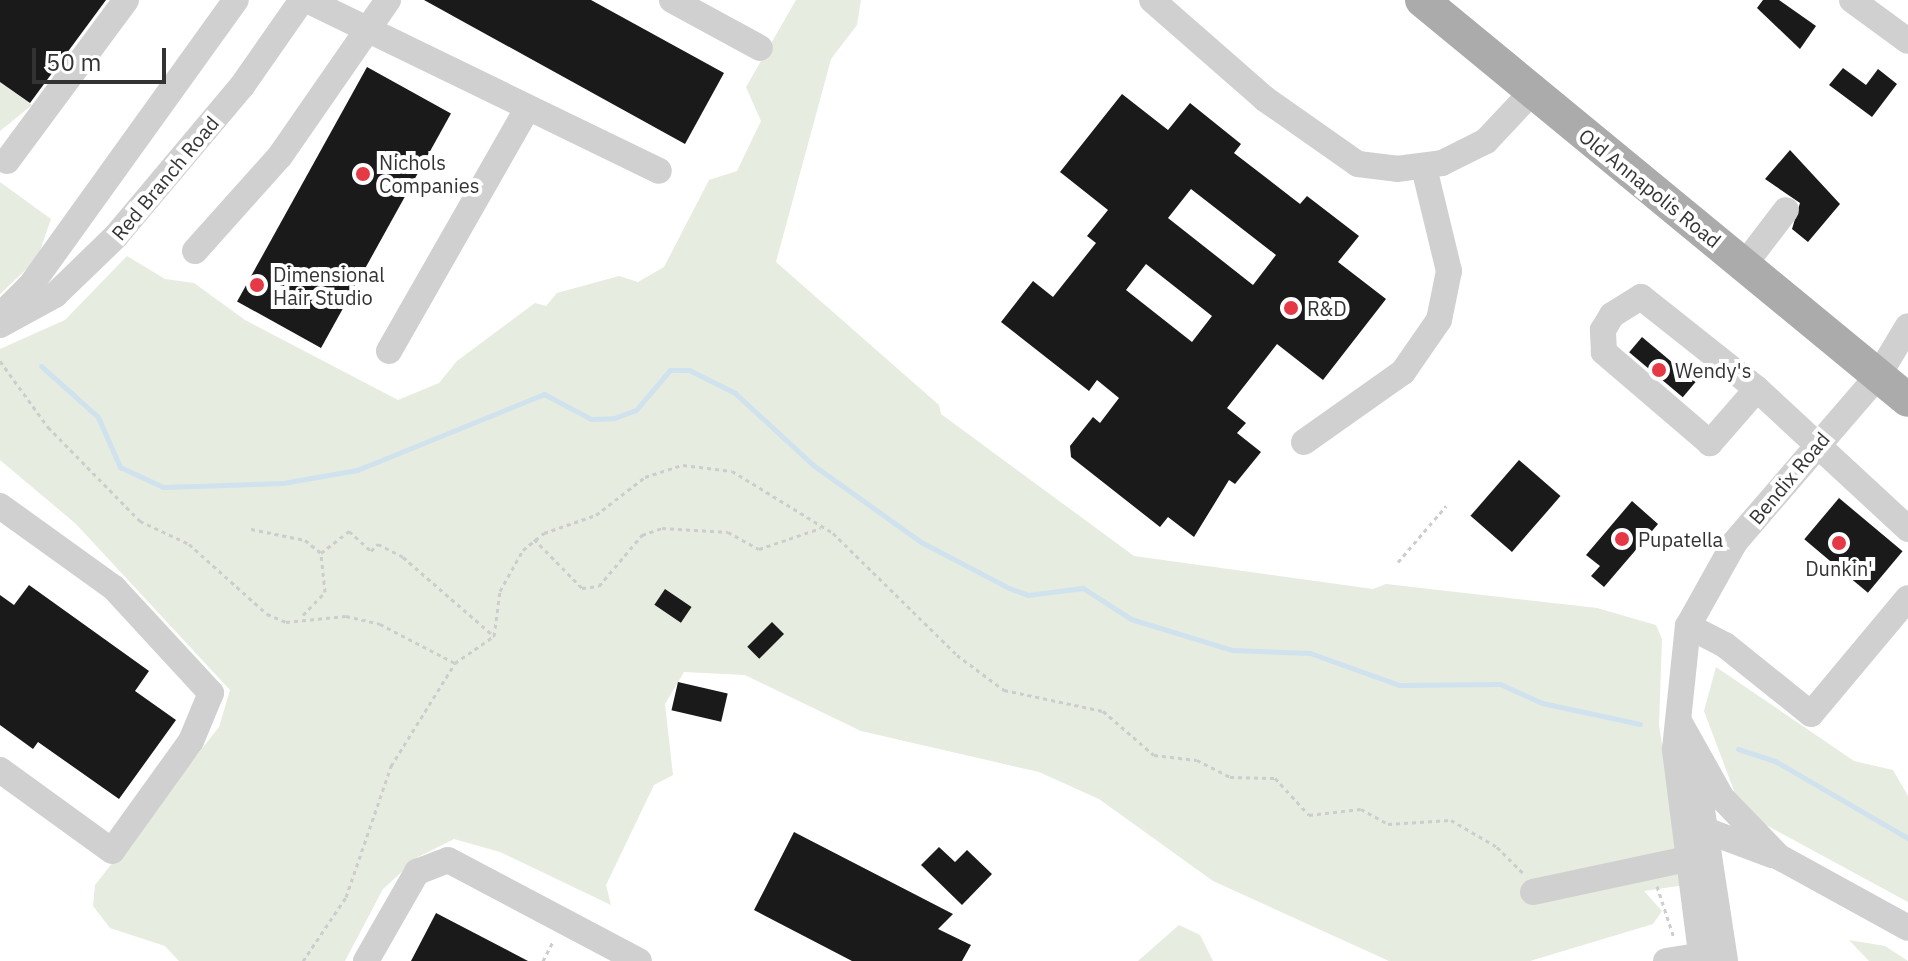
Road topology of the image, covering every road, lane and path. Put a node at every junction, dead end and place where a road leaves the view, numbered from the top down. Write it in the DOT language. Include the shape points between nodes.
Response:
graph roads {
  1 [pos="126,0"];
  2 [pos="236,0"];
  3 [pos="304,0"];
  4 [pos="388,0"];
  5 [pos="672,0"];
  6 [pos="1152,0"];
  7 [pos="1422,0"];
  8 [pos="1852,0"];
  9 [pos="371,32"];
  10 [pos="1908,41"];
  11 [pos="760,48"];
  12 [pos="1533,91"];
  13 [pos="527,109"];
  14 [pos="7,161"];
  15 [pos="1424,168"];
  16 [pos="659,171"];
  17 [pos="1786,210"];
  18 [pos="195,251"];
  19 [pos="1744,265"];
  20 [pos="0,316"];
  21 [pos="0,325"];
  22 [pos="1908,326"];
  23 [pos="389,351"];
  24 [pos="1908,357"];
  25 [pos="0,361"];
  26 [pos="1878,376"];
  27 [pos="1757,389"];
  28 [pos="1908,400"];
  29 [pos="1908,406"];
  30 [pos="1304,442"];
  31 [pos="1816,446"];
  32 [pos="0,506"];
  33 [pos="1446,506"];
  34 [pos="823,527"];
  35 [pos="251,529"];
  36 [pos="1908,529"];
  37 [pos="534,539"];
  38 [pos="321,553"];
  39 [pos="1398,562"];
  40 [pos="1908,598"];
  41 [pos="302,617"];
  42 [pos="1688,626"];
  43 [pos="494,636"];
  44 [pos="455,663"];
  45 [pos="1680,723"];
  46 [pos="0,770"];
  47 [pos="1692,849"];
  48 [pos="1779,857"];
  49 [pos="1533,892"];
  50 [pos="1908,928"];
  51 [pos="1670,954"];
  52 [pos="1713,957"];
  53 [pos="303,961"];
  54 [pos="366,961"];
  55 [pos="639,961"];
  1 -- 14 [label="street"];
  2 -- 20 [label="street" via="31,285"];
  3 -- 9 [label="street"];
  3 -- 21 [label="street, Red Branch Road" via="242,86 83,271 27,315"];
  4 -- 9 [label="street"];
  5 -- 11 [label="street"];
  6 -- 15 [label="street" via="1340,154 1378,167"];
  7 -- 12 [label="main road, Old Annapolis Road"];
  8 -- 10 [label="street"];
  9 -- 13 [label="street"];
  9 -- 18 [label="street" via="280,156"];
  12 -- 15 [label="street" via="1486,141"];
  12 -- 19 [label="main road, Old Annapolis Road"];
  13 -- 16 [label="street"];
  13 -- 23 [label="street"];
  15 -- 30 [label="street" via="1449,271 1439,320 1403,372"];
  17 -- 19 [label="street"];
  19 -- 26 [label="main road, Old Annapolis Road"];
  22 -- 26 [label="street"];
  24 -- 26 [label="street"];
  25 -- 41 [label="path" via="18,379 30,404 140,521 189,544 267,614 286,622"];
  26 -- 28 [label="main road, Old Annapolis Road"];
  26 -- 29 [label="main road, Old Annapolis Road"];
  26 -- 31 [label="street, Bendix Road"];
  27 -- 27 [label="street" via="1652,301 1621,304 1603,330 1604,352 1710,443"];
  27 -- 31 [label="street"];
  31 -- 36 [label="street"];
  31 -- 42 [label="street, Bendix Road" via="1718,565"];
  32 -- 46 [label="street" via="114,588 211,693 191,741 112,851"];
  33 -- 39 [label="path"];
  34 -- 37 [label="path" via="732,471 683,465 645,477 596,515"];
  34 -- 37 [label="path" via="759,549 728,532 662,528 642,535 599,586 582,588"];
  34 -- 49 [label="path" via="1004,690 1103,711 1154,755 1197,760 1230,777 1275,778 1309,815 1361,809 1388,824 1451,820 1510,858"];
  35 -- 38 [label="path" via="305,540"];
  37 -- 43 [label="path" via="500,591"];
  38 -- 41 [label="path" via="325,592"];
  38 -- 43 [label="path" via="349,531 371,551 378,544"];
  40 -- 42 [label="street" via="1811,714 1725,645"];
  41 -- 44 [label="path" via="380,624"];
  42 -- 45 [label="street, Bendix Road" via="1677,690"];
  43 -- 44 [label="path"];
  44 -- 53 [label="path" via="391,766 346,897"];
  45 -- 47 [label="street, Bendix Road" via="1675,749"];
  45 -- 48 [label="street" via="1722,798"];
  47 -- 48 [label="street"];
  47 -- 49 [label="street"];
  47 -- 51 [label="path" via="1656,890 1668,909"];
  47 -- 52 [label="street, Bendix Road"];
  48 -- 50 [label="street"];
  51 -- 52 [label="street"];
  54 -- 55 [label="street" via="417,872 448,860"];
}
